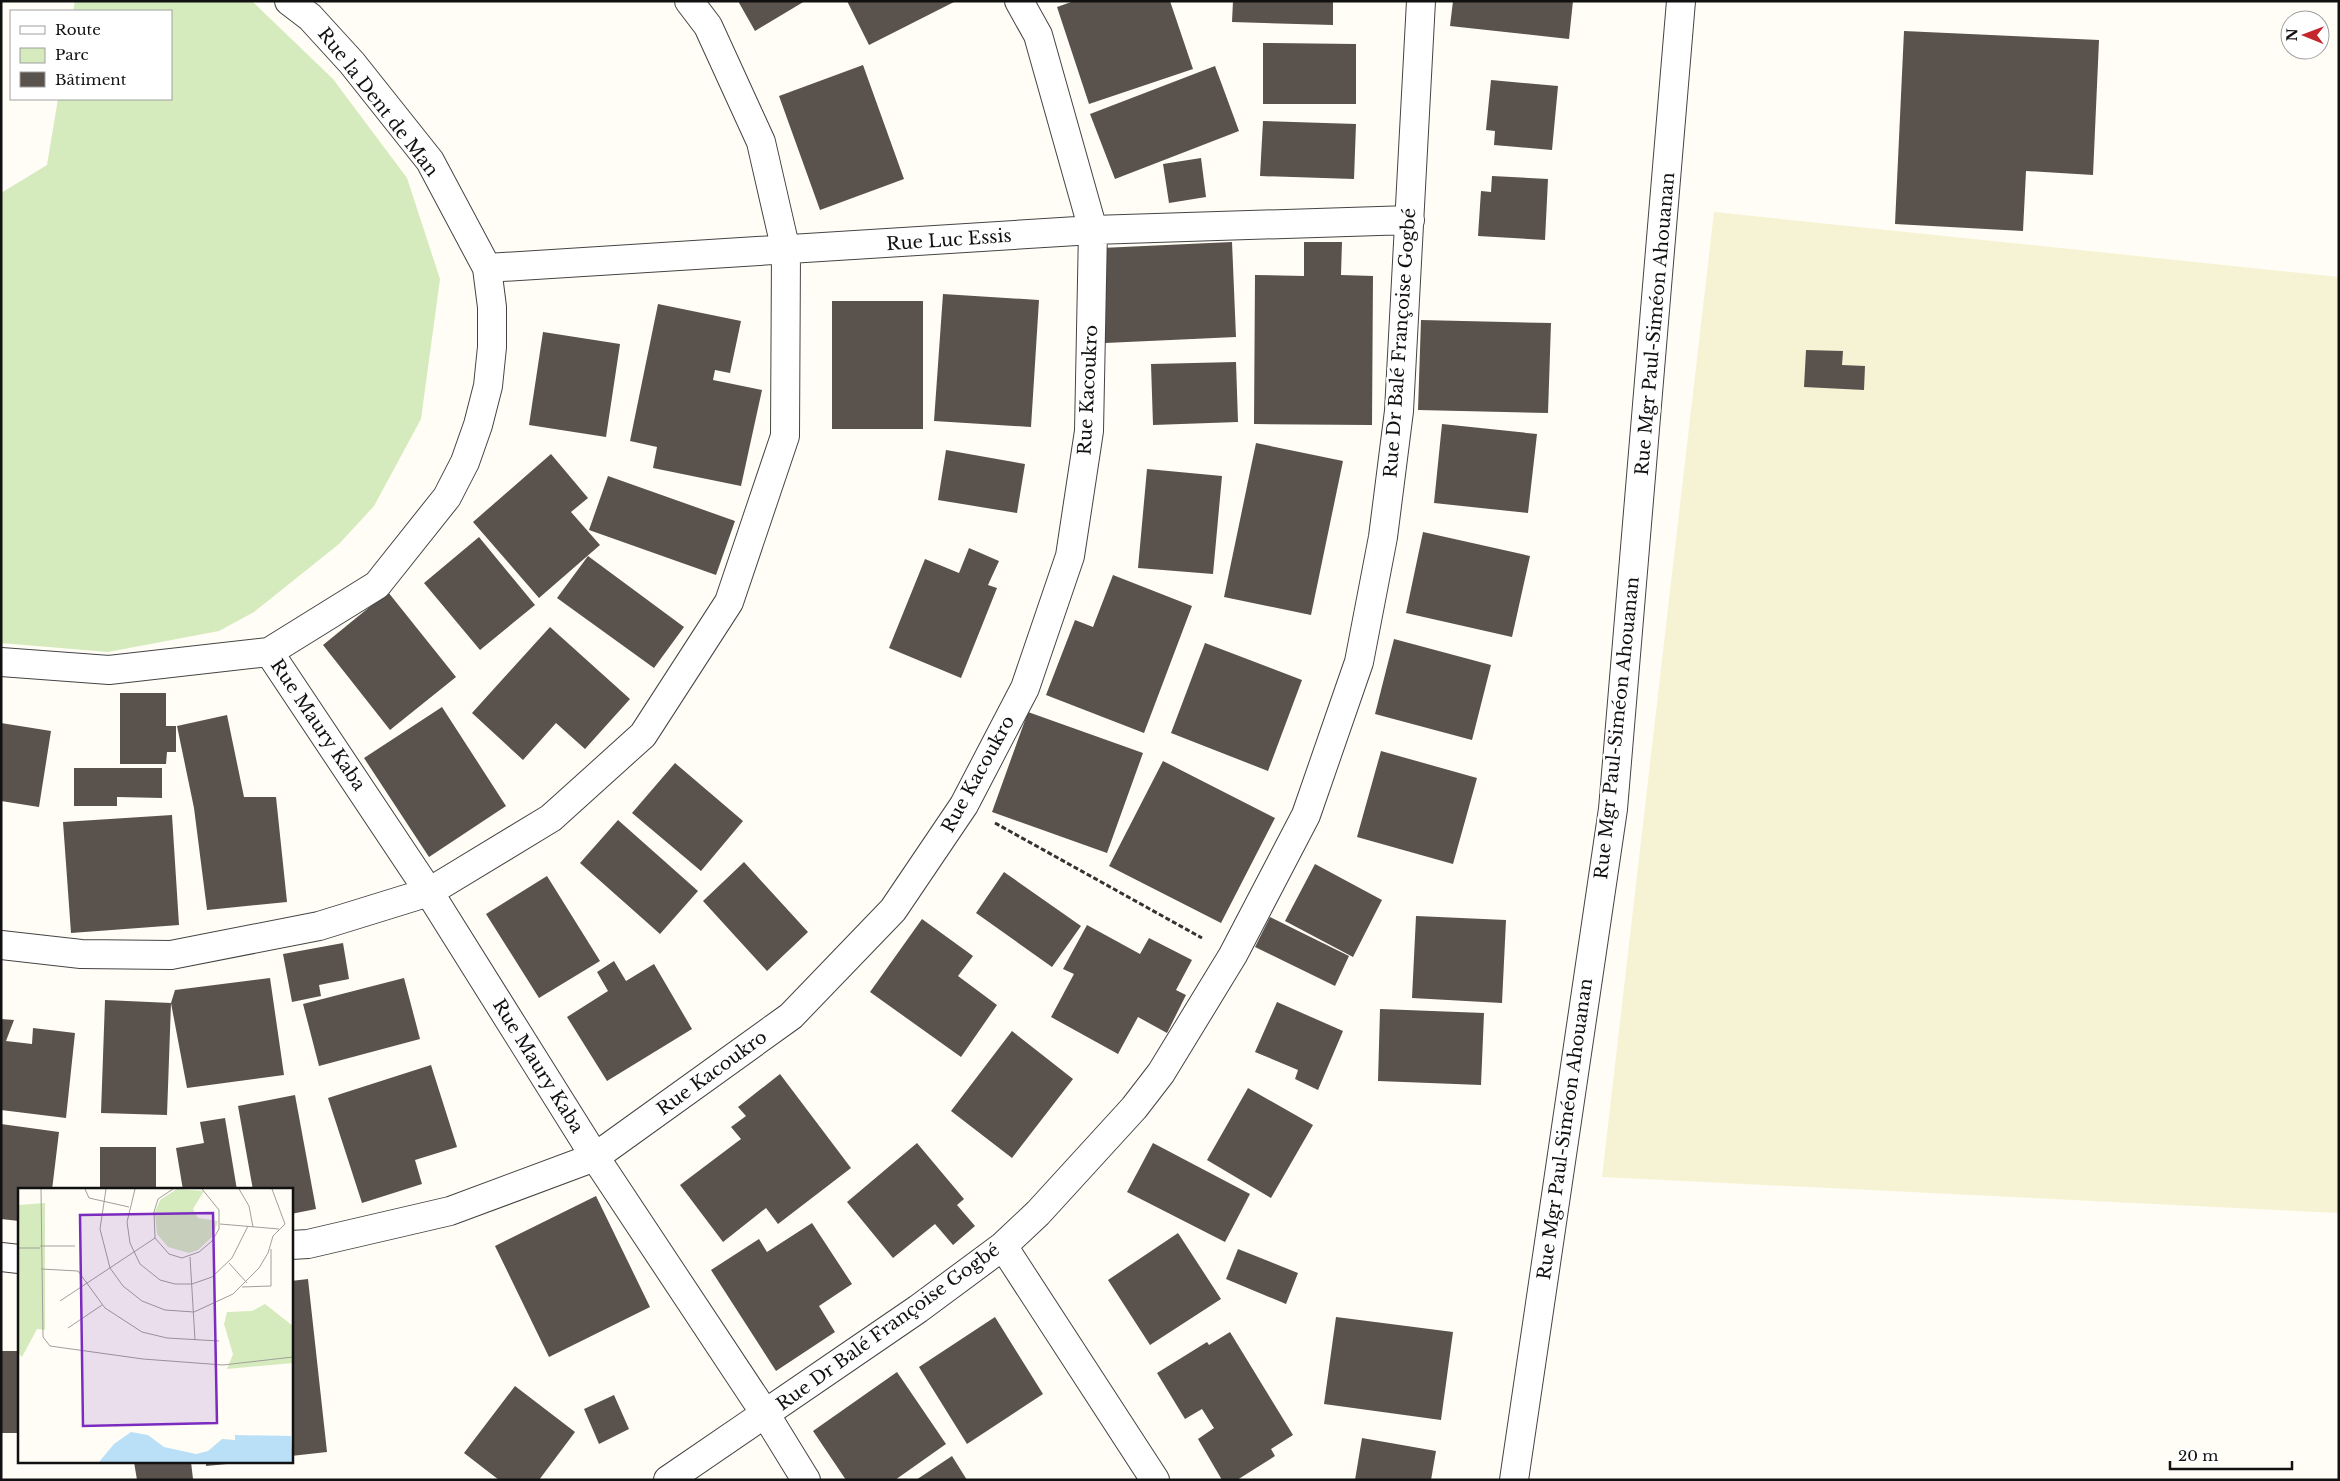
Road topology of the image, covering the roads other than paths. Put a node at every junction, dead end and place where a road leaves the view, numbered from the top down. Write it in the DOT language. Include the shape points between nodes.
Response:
graph roads {
  1 [pos="288,1"];
  2 [pos="689,1"];
  3 [pos="1019,1"];
  4 [pos="1421,1"];
  5 [pos="1681,1"];
  6 [pos="1410,220"];
  7 [pos="1094,230"];
  8 [pos="786,251"];
  9 [pos="487,268"];
  10 [pos="269,652"];
  11 [pos="1,662"];
  12 [pos="429,892"];
  13 [pos="1,945"];
  14 [pos="595,1157"];
  15 [pos="292,1245"];
  16 [pos="1003,1246"];
  17 [pos="1,1257"];
  18 [pos="18,1259"];
  19 [pos="766,1415"];
  20 [pos="668,1480"];
  21 [pos="806,1480"];
  22 [pos="1156,1480"];
  23 [pos="1514,1480"];
  1 -- 9 [label="street, Rue la Dent de Man" via="310,17 352,63 430,161"];
  2 -- 8 [label="street" via="708,26 761,142"];
  3 -- 7 [label="street, Rue Kacoukro" via="1038,36"];
  4 -- 6 [label="street, Rue Dr Balé Françoise Gogbé"];
  5 -- 23 [label="street, Rue Mgr Paul-Siméon Ahouanan" via="1613,809"];
  6 -- 7 [label="street, Rue Luc Essis"];
  6 -- 16 [label="street, Rue Dr Balé Françoise Gogbé" via="1399,412 1383,537 1359,662 1306,815 1233,955 1161,1074 1038,1213"];
  7 -- 8 [label="street, Rue Luc Essis"];
  7 -- 14 [label="street, Rue Kacoukro" via="1089,430 1070,556 1024,688 964,806 893,910 791,1016"];
  8 -- 9 [label="street, Rue Luc Essis"];
  8 -- 12 [label="street" via="785,436 729,602 643,735 551,818"];
  9 -- 10 [label="street, Rue la Dent de Man" via="492,308 488,386 465,462 447,497 377,585"];
  10 -- 11 [label="street, Rue la Dent de Man" via="109,670"];
  10 -- 12 [label="street, Rue Maury Kaba"];
  12 -- 13 [label="street" via="319,926 171,955 80,954"];
  12 -- 14 [label="street, Rue Maury Kaba"];
  14 -- 15 [label="street, Rue Kacoukro" via="450,1211"];
  14 -- 19 [label="street, Rue Maury Kaba"];
  16 -- 19 [label="street, Rue Dr Balé Françoise Gogbé"];
  16 -- 22 [label="street"];
  17 -- 18 [label="street"];
  19 -- 20 [label="street, Rue Dr Balé Françoise Gogbé"];
  19 -- 21 [label="street, Rue Maury Kaba"];
}
